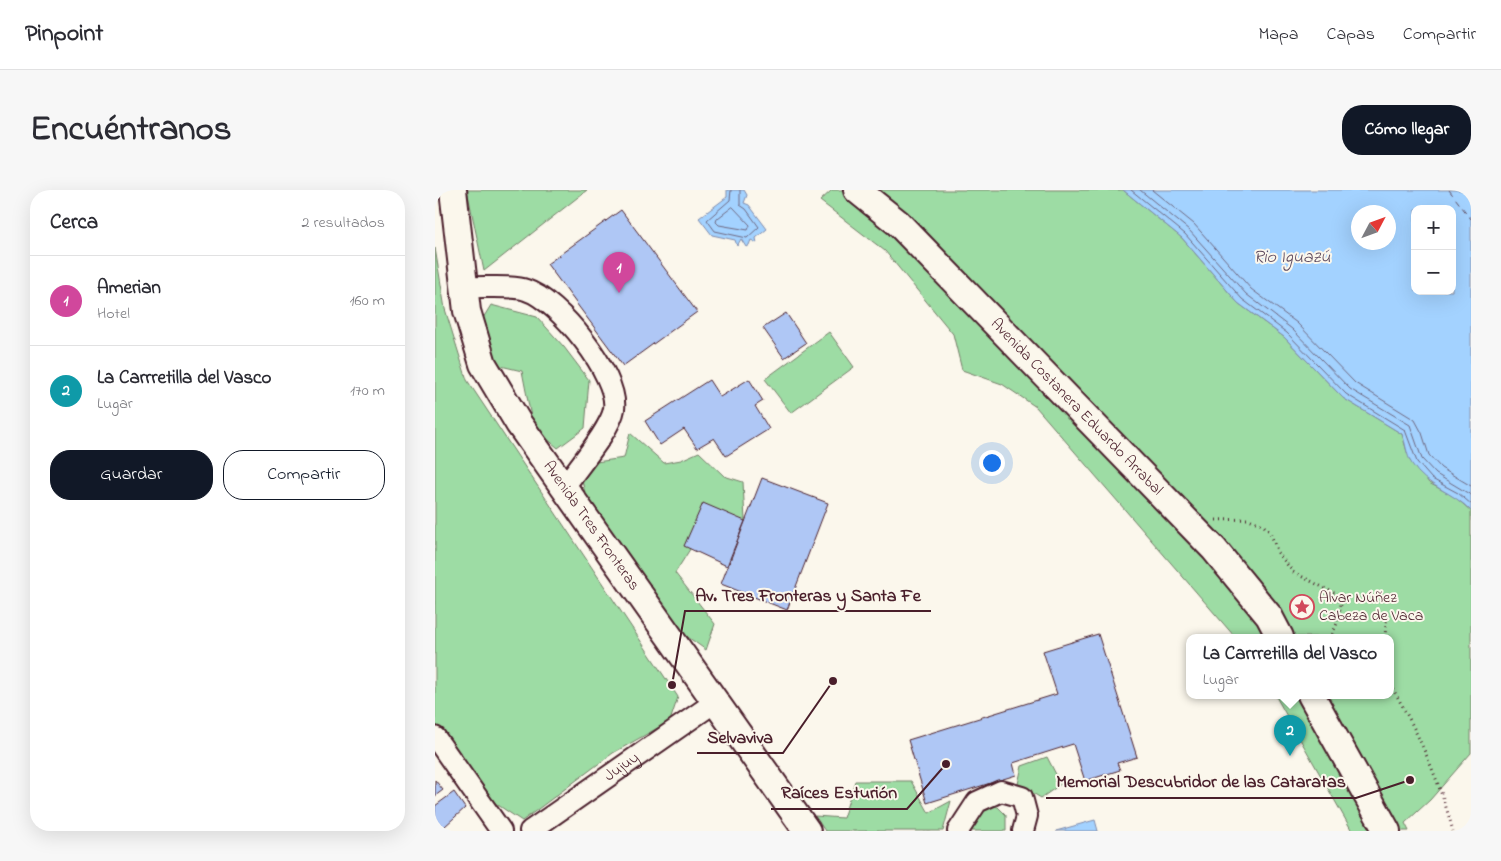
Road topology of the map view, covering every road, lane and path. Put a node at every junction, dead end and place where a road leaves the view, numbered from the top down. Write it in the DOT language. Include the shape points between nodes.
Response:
graph roads {
  1 [pos="453,190"];
  2 [pos="857,190"];
  3 [pos="465,287"];
  4 [pos="565,486"];
  5 [pos="1192,526"];
  6 [pos="1387,612"];
  7 [pos="1278,634"];
  8 [pos="1332,634"];
  9 [pos="1385,634"];
  10 [pos="1394,691"];
  11 [pos="1313,699"];
  12 [pos="715,702"];
  13 [pos="435,737"];
  14 [pos="501,831"];
  15 [pos="530,831"];
  16 [pos="807,831"];
  17 [pos="959,831"];
  18 [pos="1023,831"];
  19 [pos="1387,831"];
  20 [pos="1453,831"];
  1 -- 3 [label="main road, Avenida Tres Fronteras"];
  2 -- 5 [label="main road, Avenida Costanera Eduardo Arrabal" via="898,223"];
  3 -- 4 [label="main road, Avenida Tres Fronteras" via="467,311 483,364 519,424"];
  3 -- 4 [label="street" via="526,290 550,304 567,321 605,374 612,388 614,408 610,421"];
  4 -- 12 [label="main road, Avenida Tres Fronteras"];
  5 -- 7 [label="main road, Avenida Costanera Eduardo Arrabal" via="1269,616"];
  5 -- 8 [label="path" via="1212,520 1249,520 1263,525 1277,553 1293,572 1336,594 1341,604"];
  6 -- 9 [label="path"];
  10 -- 20 [label="path" via="1411,719 1444,798"];
  11 -- 19 [label="main road"];
  12 -- 15 [label="street, Jujuy"];
  12 -- 16 [label="main road, Avenida Tres Fronteras"];
  13 -- 14 [label="street"];
  17 -- 18 [label="street" via="977,802 1001,791 1022,797 1027,816"];
}
